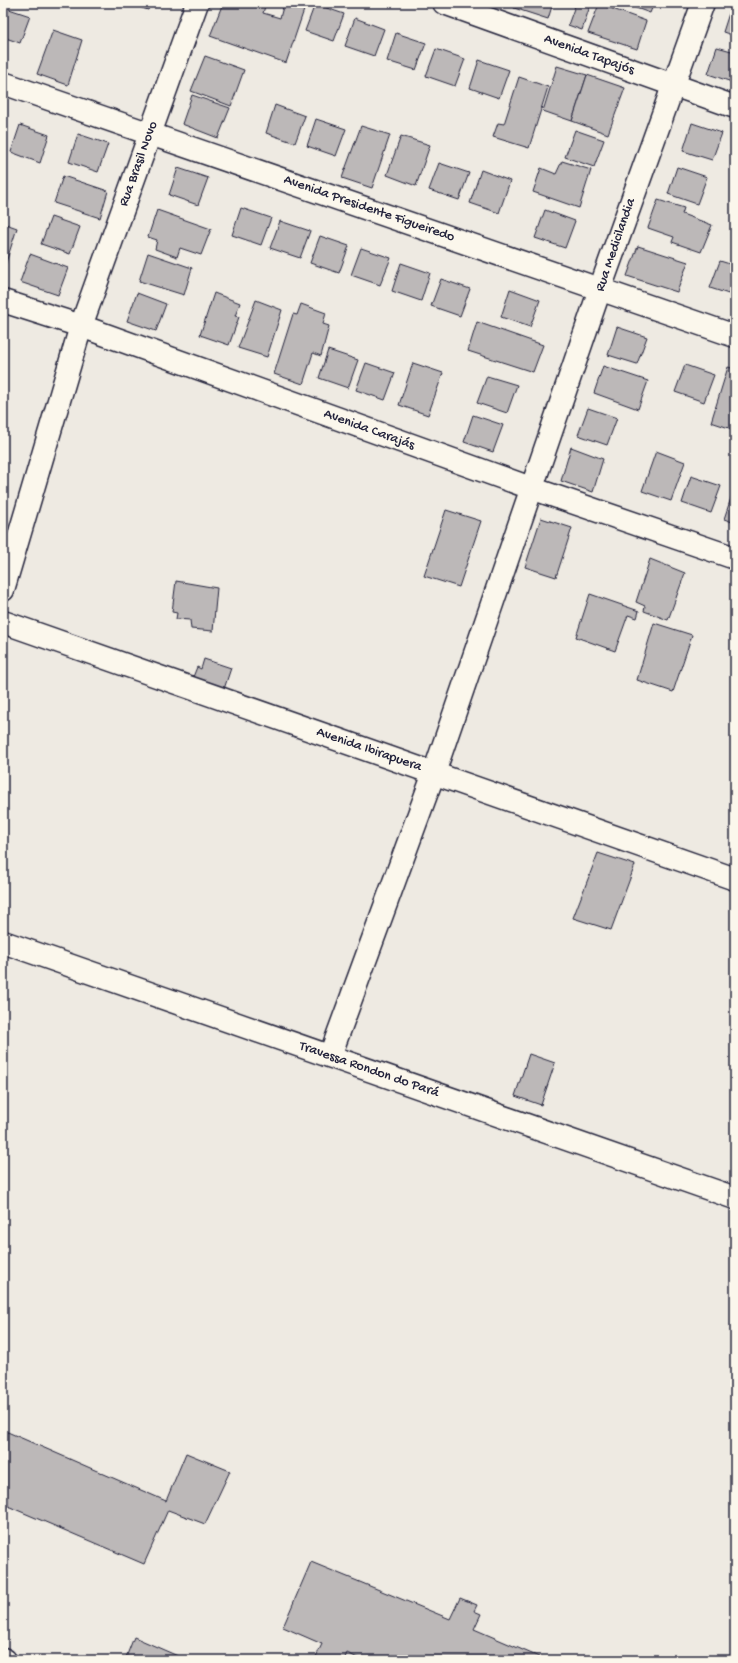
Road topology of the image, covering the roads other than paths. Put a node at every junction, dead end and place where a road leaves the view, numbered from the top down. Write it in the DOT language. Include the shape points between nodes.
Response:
graph roads {
  1 [pos="197,3"];
  2 [pos="444,3"];
  3 [pos="703,3"];
  4 [pos="3,83"];
  5 [pos="673,85"];
  6 [pos="735,107"];
  7 [pos="150,133"];
  8 [pos="600,289"];
  9 [pos="3,301"];
  10 [pos="81,326"];
  11 [pos="735,336"];
  12 [pos="531,488"];
  13 [pos="735,558"];
  14 [pos="3,590"];
  15 [pos="3,622"];
  16 [pos="434,773"];
  17 [pos="735,879"];
  18 [pos="3,942"];
  19 [pos="330,1056"];
  20 [pos="735,1198"];
  1 -- 7 [label="street, Rua Brasil Novo"];
  2 -- 5 [label="street, Avenida Tapajós"];
  3 -- 5 [label="street, Rua Medicilandia"];
  4 -- 7 [label="street, Avenida Presidente Figueiredo"];
  5 -- 6 [label="street, Avenida Tapajós"];
  5 -- 8 [label="street, Rua Medicilandia"];
  7 -- 8 [label="street, Avenida Presidente Figueiredo"];
  7 -- 10 [label="street, Rua Brasil Novo"];
  8 -- 11 [label="street, Avenida Presidente Figueiredo"];
  8 -- 12 [label="street, Rua Medicilandia"];
  9 -- 10 [label="street, Avenida Carajás"];
  10 -- 12 [label="street, Avenida Carajás"];
  10 -- 14 [label="street, Rua Brasil Novo"];
  12 -- 13 [label="street, Avenida Carajás"];
  12 -- 16 [label="street, Rua Medicilandia"];
  15 -- 16 [label="street, Avenida Ibirapuera"];
  16 -- 17 [label="street, Avenida Ibirapuera"];
  16 -- 19 [label="street, Rua Medicilandia"];
  18 -- 19 [label="street, Travessa Rondon do Pará"];
  19 -- 20 [label="street, Travessa Rondon do Pará"];
}
